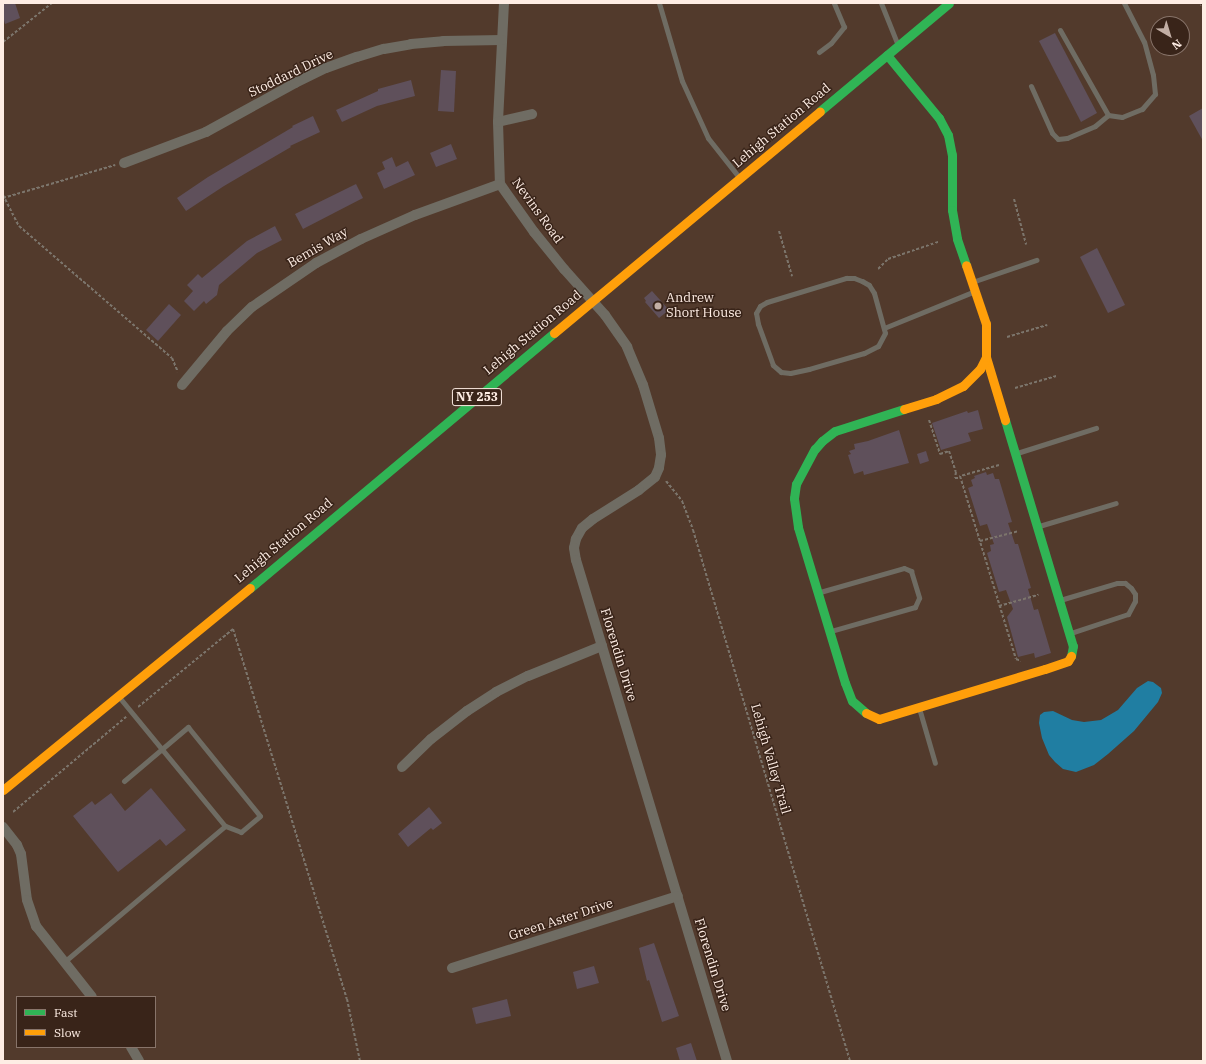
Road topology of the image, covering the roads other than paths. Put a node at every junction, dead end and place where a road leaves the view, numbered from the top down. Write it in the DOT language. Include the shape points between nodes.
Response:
graph roads {
  1 [pos="504,3"];
  2 [pos="659,3"];
  3 [pos="834,3"];
  4 [pos="881,3"];
  5 [pos="949,3"];
  6 [pos="1124,3"];
  7 [pos="1060,30"];
  8 [pos="502,40"];
  9 [pos="898,46"];
  10 [pos="819,52"];
  11 [pos="887,55"];
  12 [pos="1031,86"];
  13 [pos="532,114"];
  14 [pos="1108,115"];
  15 [pos="498,122"];
  16 [pos="124,163"];
  17 [pos="739,178"];
  18 [pos="500,184"];
  19 [pos="1036,260"];
  20 [pos="974,287"];
  21 [pos="592,301"];
  22 [pos="884,328"];
  23 [pos="986,357"];
  24 [pos="182,385"];
  25 [pos="1096,428"];
  26 [pos="1015,454"];
  27 [pos="1116,502"];
  28 [pos="1037,527"];
  29 [pos="817,593"];
  30 [pos="1059,600"];
  31 [pos="828,632"];
  32 [pos="1070,633"];
  33 [pos="602,646"];
  34 [pos="118,696"];
  35 [pos="919,708"];
  36 [pos="162,749"];
  37 [pos="935,763"];
  38 [pos="402,766"];
  39 [pos="124,781"];
  40 [pos="3,790"];
  41 [pos="225,826"];
  42 [pos="3,827"];
  43 [pos="678,896"];
  44 [pos="64,962"];
  45 [pos="452,968"];
  46 [pos="91,996"];
  47 [pos="132,1048"];
  48 [pos="139,1061"];
  49 [pos="727,1061"];
  1 -- 8 [label="street, Nevins Road"];
  2 -- 17 [label="lane" via="682,81 708,138"];
  3 -- 10 [label="lane" via="844,27 831,43"];
  4 -- 9 [label="lane"];
  5 -- 9 [label="street, Lehigh Station Road / NY 253"];
  6 -- 14 [label="lane" via="1144,42 1155,94 1142,109 1122,117"];
  7 -- 14 [label="lane"];
  8 -- 15 [label="street, Nevins Road"];
  8 -- 16 [label="street, Stoddard Drive" via="411,44 357,57 295,83 206,132"];
  9 -- 11 [label="street, Lehigh Station Road / NY 253"];
  11 -- 17 [label="street, Lehigh Station Road / NY 253"];
  11 -- 20 [label="street" via="945,126 952,155 954,223 961,253"];
  12 -- 14 [label="lane" via="1052,133 1058,139 1067,138 1095,126"];
  13 -- 15 [label="street"];
  15 -- 18 [label="street, Nevins Road"];
  17 -- 21 [label="street, Lehigh Station Road / NY 253"];
  18 -- 21 [label="street, Nevins Road" via="534,232"];
  18 -- 24 [label="street, Bemis Way" via="415,215 360,239 316,263 252,307"];
  19 -- 20 [label="lane"];
  20 -- 22 [label="lane"];
  20 -- 23 [label="street" via="986,324"];
  21 -- 33 [label="street, Florendin Drive" via="609,320 627,347 643,385 659,438 661,456 655,477 593,519 582,528 576,539 576,560"];
  21 -- 34 [label="street, Lehigh Station Road / NY 253"];
  22 -- 22 [label="lane" via="882,340 872,350 809,369 790,373 780,372 773,365 756,313 760,306 767,302 846,278 854,278 869,285 874,293"];
  23 -- 26 [label="street"];
  23 -- 29 [label="street" via="980,370 958,390 835,431 815,449 796,484 794,498 798,527"];
  25 -- 26 [label="lane"];
  26 -- 28 [label="street"];
  27 -- 28 [label="lane"];
  28 -- 30 [label="street"];
  29 -- 31 [label="street"];
  29 -- 31 [label="lane" via="904,568 911,571 919,598 915,607"];
  30 -- 32 [label="street"];
  30 -- 32 [label="lane" via="1118,583 1131,588 1134,594 1136,601 1128,614"];
  31 -- 35 [label="street" via="852,701 858,708 872,718 879,719"];
  32 -- 35 [label="street" via="1073,652 1068,661"];
  33 -- 38 [label="street" via="496,692 467,711"];
  33 -- 43 [label="street, Florendin Drive"];
  34 -- 36 [label="lane"];
  34 -- 40 [label="street, Lehigh Station Road / NY 253"];
  35 -- 37 [label="lane"];
  36 -- 39 [label="lane"];
  36 -- 41 [label="lane"];
  36 -- 41 [label="lane" via="188,727 260,816 241,832"];
  41 -- 44 [label="lane"];
  42 -- 44 [label="street" via="21,854 31,915 44,938"];
  43 -- 45 [label="street, Green Aster Drive"];
  43 -- 49 [label="street, Florendin Drive"];
  44 -- 46 [label="street"];
  47 -- 48 [label="street"];
}
